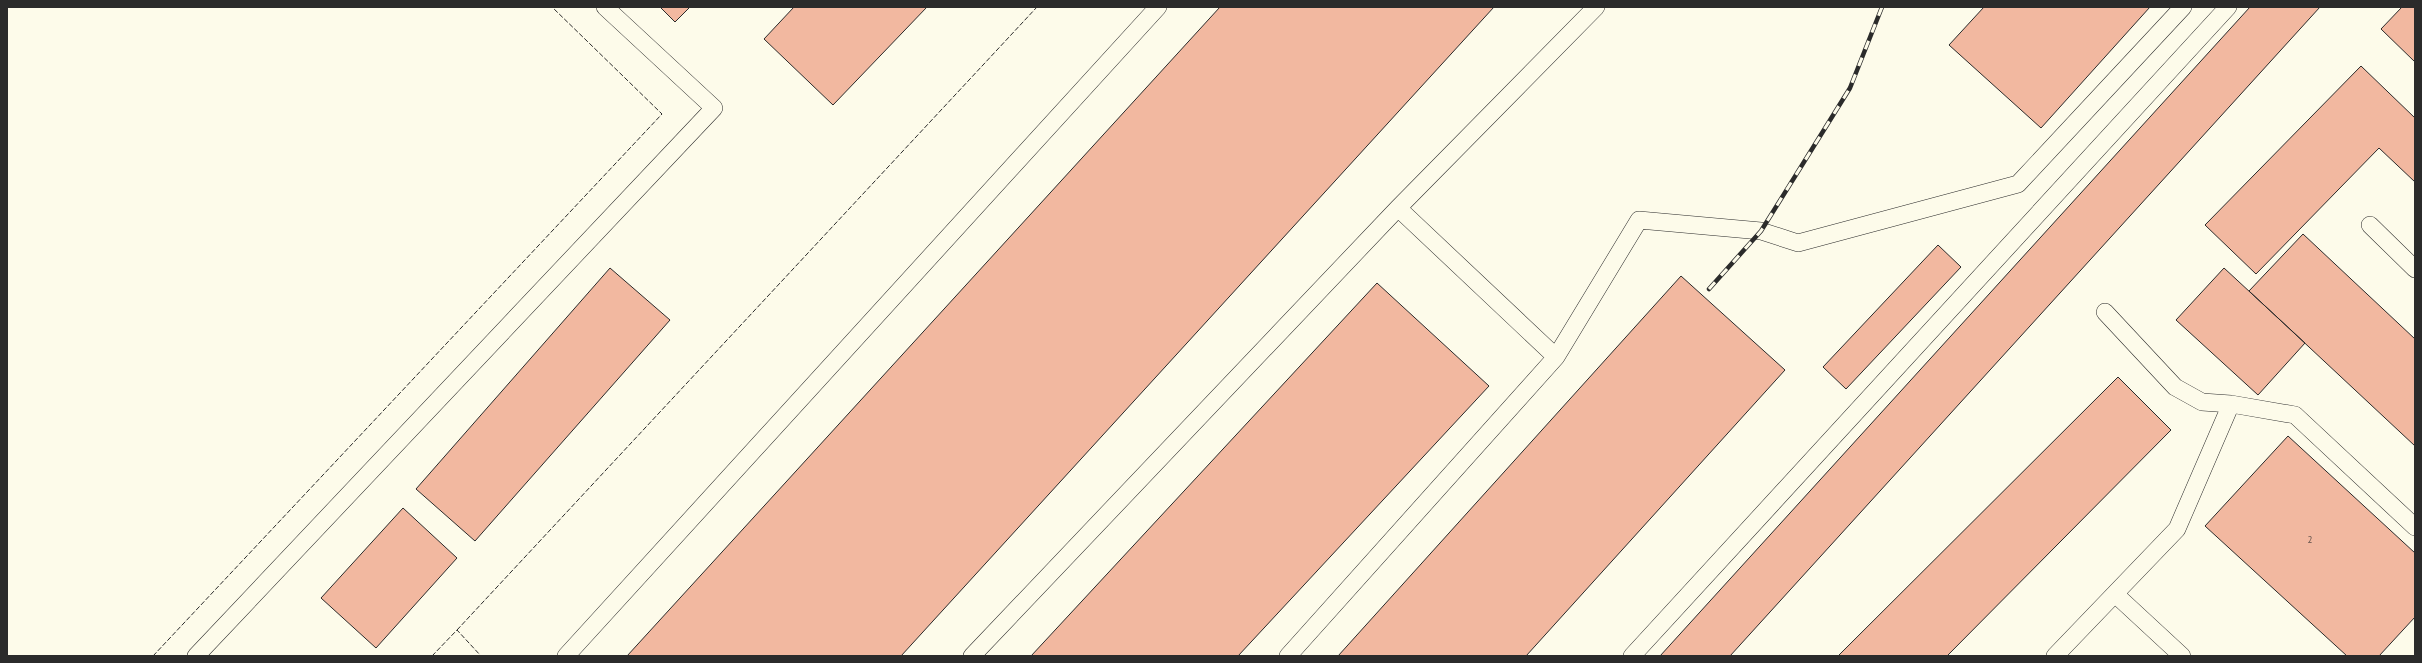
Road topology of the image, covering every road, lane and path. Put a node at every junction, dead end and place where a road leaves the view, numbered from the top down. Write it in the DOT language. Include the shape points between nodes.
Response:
graph roads {
  1 [pos="605,7"];
  2 [pos="1158,7"];
  3 [pos="1596,7"];
  4 [pos="2183,7"];
  5 [pos="2228,7"];
  6 [pos="1398,208"];
  7 [pos="2370,225"];
  8 [pos="2415,269"];
  9 [pos="2105,312"];
  10 [pos="1556,357"];
  11 [pos="2231,404"];
  12 [pos="2415,527"];
  13 [pos="2115,594"];
  14 [pos="196,656"];
  15 [pos="566,656"];
  16 [pos="972,656"];
  17 [pos="1288,656"];
  18 [pos="1632,656"];
  19 [pos="2055,656"];
  20 [pos="2182,656"];
  1 -- 14 [label="lane" via="714,108"];
  2 -- 15 [label="lane"];
  3 -- 6 [label="lane"];
  4 -- 10 [label="lane" via="2018,184 1798,243 1761,230 1639,220"];
  5 -- 18 [label="lane"];
  6 -- 10 [label="lane"];
  6 -- 16 [label="lane"];
  7 -- 8 [label="lane"];
  9 -- 11 [label="lane" via="2175,387 2202,402"];
  10 -- 17 [label="lane"];
  11 -- 12 [label="lane" via="2295,415"];
  11 -- 13 [label="lane" via="2177,529"];
  13 -- 19 [label="lane"];
  13 -- 20 [label="lane"];
}
